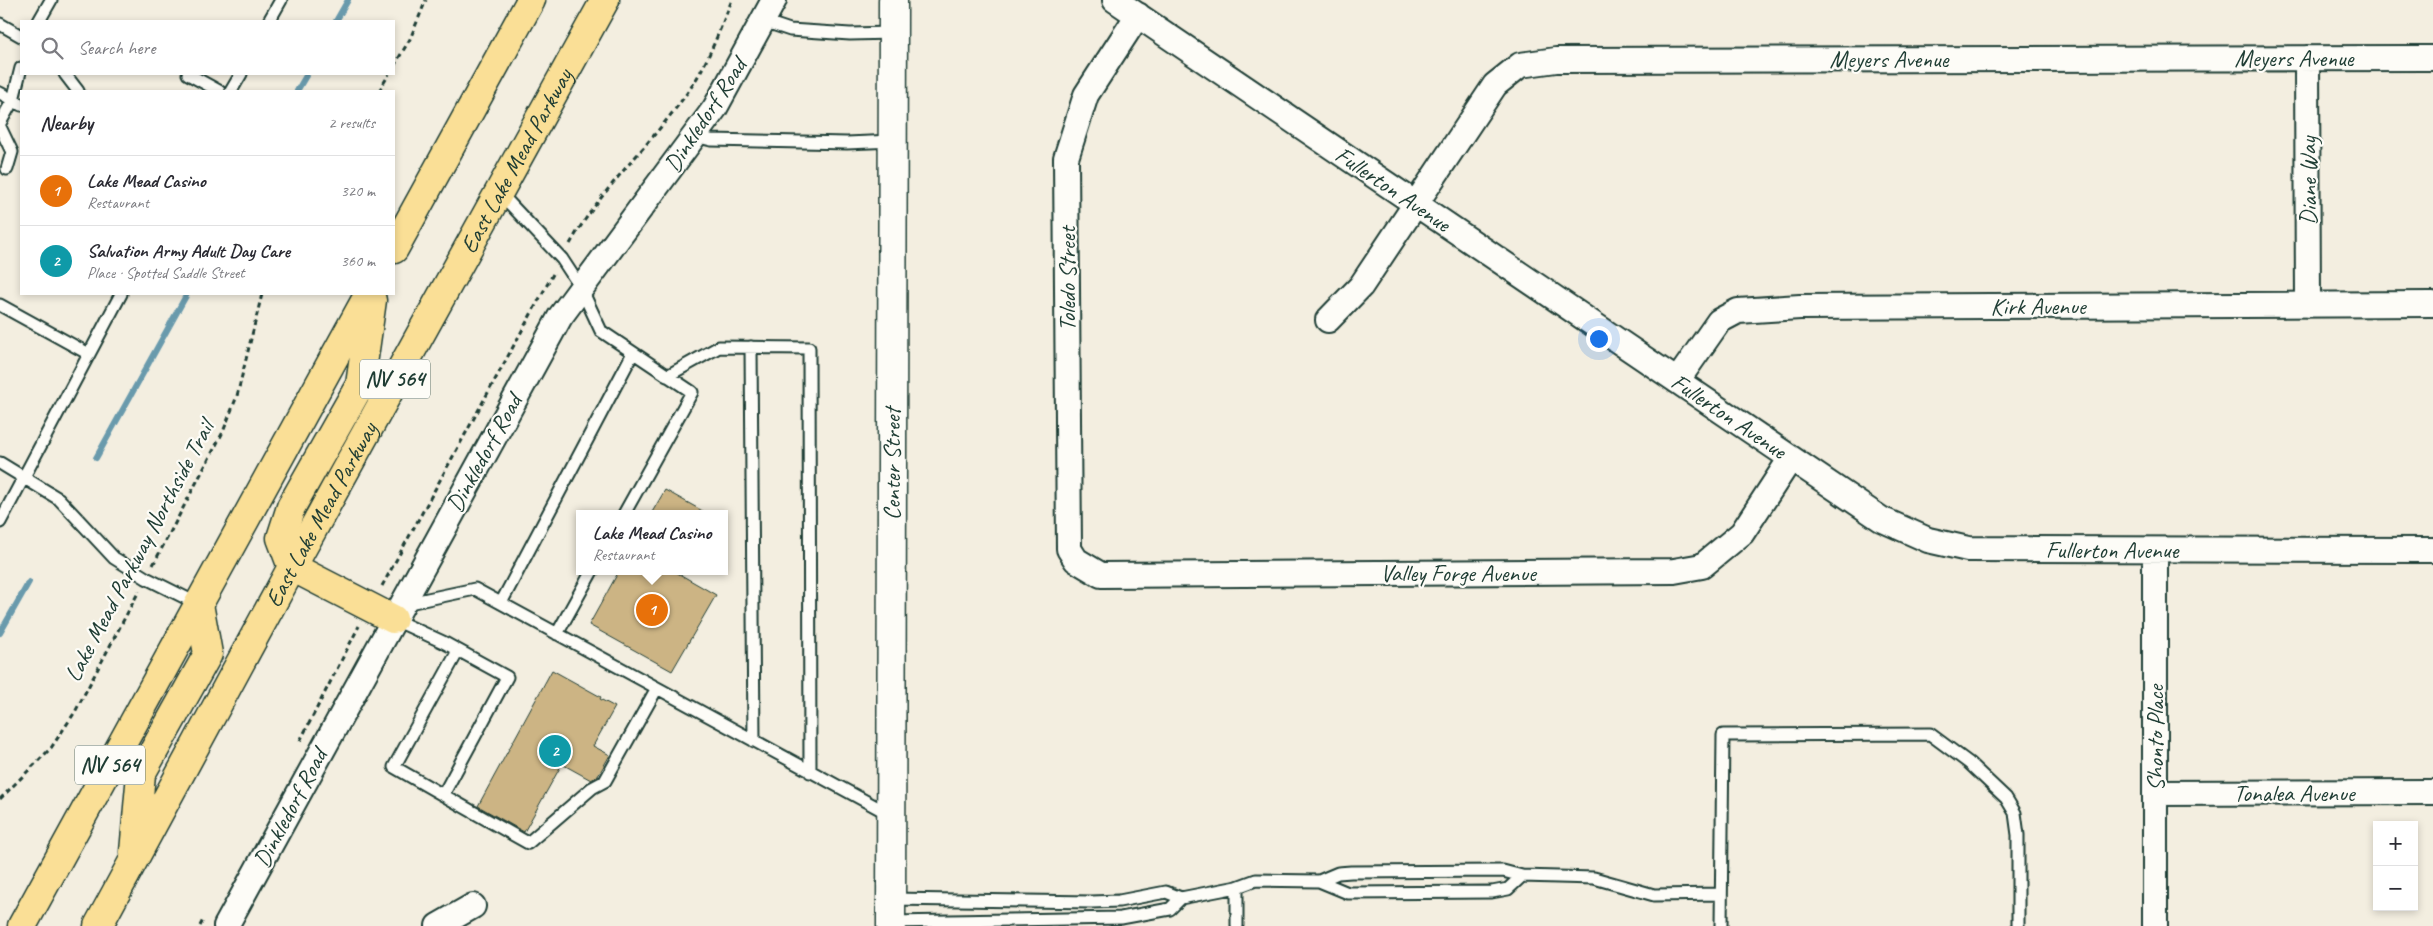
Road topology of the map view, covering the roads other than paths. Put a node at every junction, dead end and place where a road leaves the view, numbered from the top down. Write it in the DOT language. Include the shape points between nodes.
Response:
graph roads {
  1 [pos="51,0"];
  2 [pos="281,0"];
  3 [pos="531,0"];
  4 [pos="606,0"];
  5 [pos="774,0"];
  6 [pos="893,0"];
  7 [pos="1115,0"];
  8 [pos="1138,15"];
  9 [pos="40,20"];
  10 [pos="270,20"];
  11 [pos="763,21"];
  12 [pos="0,24"];
  13 [pos="893,33"];
  14 [pos="20,35"];
  15 [pos="2307,58"];
  16 [pos="2433,58"];
  17 [pos="20,75"];
  18 [pos="65,75"];
  19 [pos="190,75"];
  20 [pos="239,75"];
  21 [pos="77,90"];
  22 [pos="217,90"];
  23 [pos="232,90"];
  24 [pos="0,93"];
  25 [pos="17,103"];
  26 [pos="0,124"];
  27 [pos="0,127"];
  28 [pos="695,136"];
  29 [pos="893,141"];
  30 [pos="7,170"];
  31 [pos="498,191"];
  32 [pos="1416,204"];
  33 [pos="395,247"];
  34 [pos="581,288"];
  35 [pos="120,295"];
  36 [pos="368,295"];
  37 [pos="373,295"];
  38 [pos="2433,304"];
  39 [pos="0,305"];
  40 [pos="2308,305"];
  41 [pos="1328,320"];
  42 [pos="751,347"];
  43 [pos="633,353"];
  44 [pos="89,354"];
  45 [pos="667,376"];
  46 [pos="1677,381"];
  47 [pos="1791,458"];
  48 [pos="0,463"];
  49 [pos="24,478"];
  50 [pos="626,510"];
  51 [pos="0,522"];
  52 [pos="2433,550"];
  53 [pos="2155,551"];
  54 [pos="1076,560"];
  55 [pos="292,567"];
  56 [pos="590,575"];
  57 [pos="501,603"];
  58 [pos="199,604"];
  59 [pos="396,612"];
  60 [pos="557,634"];
  61 [pos="458,651"];
  62 [pos="657,688"];
  63 [pos="754,741"];
  64 [pos="810,772"];
  65 [pos="2433,792"];
  66 [pos="2155,793"];
  67 [pos="442,795"];
  68 [pos="891,815"];
  69 [pos="133,864"];
  70 [pos="1430,871"];
  71 [pos="1522,876"];
  72 [pos="1319,881"];
  73 [pos="1237,887"];
  74 [pos="1431,892"];
  75 [pos="1721,894"];
  76 [pos="1181,898"];
  77 [pos="982,901"];
  78 [pos="1063,902"];
  79 [pos="473,906"];
  80 [pos="891,916"];
  81 [pos="1062,919"];
  82 [pos="982,923"];
  83 [pos="22,926"];
  84 [pos="98,926"];
  85 [pos="226,926"];
  86 [pos="438,926"];
  87 [pos="1237,926"];
  88 [pos="1721,926"];
  89 [pos="2018,926"];
  90 [pos="2155,926"];
  1 -- 9 [label="lane"];
  2 -- 10 [label="lane"];
  3 -- 33 [label="main road"];
  4 -- 31 [label="main road, East Lake Mead Parkway / NV 564"];
  5 -- 11 [label="street, Dinkledorf Road"];
  6 -- 13 [label="street, Center Street"];
  7 -- 8 [label="street, Fullerton Avenue"];
  8 -- 32 [label="street, Fullerton Avenue"];
  8 -- 54 [label="street, Toledo Street" via="1086,95 1066,158 1069,549"];
  11 -- 13 [label="lane" via="790,30"];
  11 -- 28 [label="street, Dinkledorf Road" via="715,108"];
  12 -- 14 [label="lane"];
  13 -- 29 [label="street, Center Street"];
  15 -- 16 [label="street, Meyers Avenue"];
  15 -- 32 [label="street, Meyers Avenue" via="1556,60 1520,65 1495,85"];
  15 -- 40 [label="street, Diane Way"];
  17 -- 25 [label="lane"];
  18 -- 21 [label="lane"];
  19 -- 22 [label="lane"];
  20 -- 23 [label="lane"];
  24 -- 25 [label="lane"];
  25 -- 26 [label="lane"];
  27 -- 30 [label="lane" via="12,152"];
  28 -- 29 [label="lane" via="711,140"];
  28 -- 34 [label="street, Dinkledorf Road"];
  29 -- 68 [label="street, Center Street"];
  31 -- 34 [label="lane" via="562,259"];
  31 -- 55 [label="main road, East Lake Mead Parkway / NV 564"];
  32 -- 41 [label="street, Meyers Avenue" via="1361,286"];
  32 -- 46 [label="street, Fullerton Avenue"];
  34 -- 43 [label="lane" via="601,331"];
  34 -- 59 [label="street, Dinkledorf Road" via="560,317"];
  35 -- 44 [label="lane"];
  36 -- 58 [label="main road, NV 564"];
  37 -- 55 [label="main road" via="360,384 291,506 281,538"];
  38 -- 40 [label="street, Kirk Avenue"];
  39 -- 44 [label="lane"];
  40 -- 46 [label="street, Kirk Avenue" via="1738,310 1719,321"];
  42 -- 45 [label="lane" via="719,347"];
  42 -- 63 [label="lane"];
  42 -- 64 [label="lane" via="810,348"];
  43 -- 45 [label="lane"];
  43 -- 57 [label="lane"];
  44 -- 49 [label="lane"];
  45 -- 50 [label="lane" via="692,392"];
  46 -- 47 [label="street, Fullerton Avenue"];
  47 -- 53 [label="street, Fullerton Avenue" via="1881,519 1928,540 1968,549"];
  47 -- 54 [label="street, Valley Forge Avenue" via="1742,533 1702,566 1674,571 1100,575"];
  48 -- 49 [label="lane"];
  49 -- 51 [label="lane"];
  49 -- 58 [label="lane" via="58,499 114,558"];
  52 -- 53 [label="street, Fullerton Avenue"];
  53 -- 66 [label="street, Shonto Place"];
  55 -- 59 [label="main road"];
  55 -- 69 [label="main road, East Lake Mead Parkway / NV 564"];
  56 -- 60 [label="lane"];
  57 -- 59 [label="lane" via="475,589"];
  57 -- 60 [label="lane"];
  58 -- 69 [label="main road" via="208,654 141,774"];
  58 -- 83 [label="main road, NV 564"];
  59 -- 61 [label="lane"];
  59 -- 85 [label="street, Dinkledorf Road"];
  60 -- 62 [label="lane"];
  61 -- 67 [label="lane" via="394,767"];
  61 -- 67 [label="lane" via="506,677"];
  62 -- 63 [label="lane"];
  62 -- 67 [label="lane" via="605,781 592,788 528,843"];
  63 -- 64 [label="lane"];
  64 -- 68 [label="lane"];
  65 -- 66 [label="street, Tonalea Avenue"];
  66 -- 90 [label="street, Shonto Place"];
  68 -- 80 [label="street, Center Street"];
  69 -- 84 [label="main road, East Lake Mead Parkway / NV 564"];
  70 -- 71 [label="lane" via="1503,871"];
  70 -- 72 [label="lane" via="1338,873"];
  70 -- 74 [label="lane"];
  71 -- 74 [label="lane" via="1502,891"];
  71 -- 75 [label="lane" via="1594,878 1654,895"];
  72 -- 73 [label="lane" via="1256,880"];
  72 -- 74 [label="lane" via="1348,893"];
  73 -- 76 [label="lane"];
  73 -- 87 [label="lane"];
  75 -- 88 [label="lane"];
  75 -- 89 [label="lane" via="1723,735 1930,734 2006,798 2015,813"];
  76 -- 78 [label="lane" via="1166,892 1118,901"];
  76 -- 81 [label="lane" via="1175,906 1162,911 1121,918"];
  77 -- 78 [label="lane"];
  77 -- 80 [label="lane" via="970,899"];
  77 -- 82 [label="lane"];
  78 -- 81 [label="lane"];
  79 -- 86 [label="street"];
  80 -- 82 [label="lane"];
  81 -- 82 [label="lane"];
}
